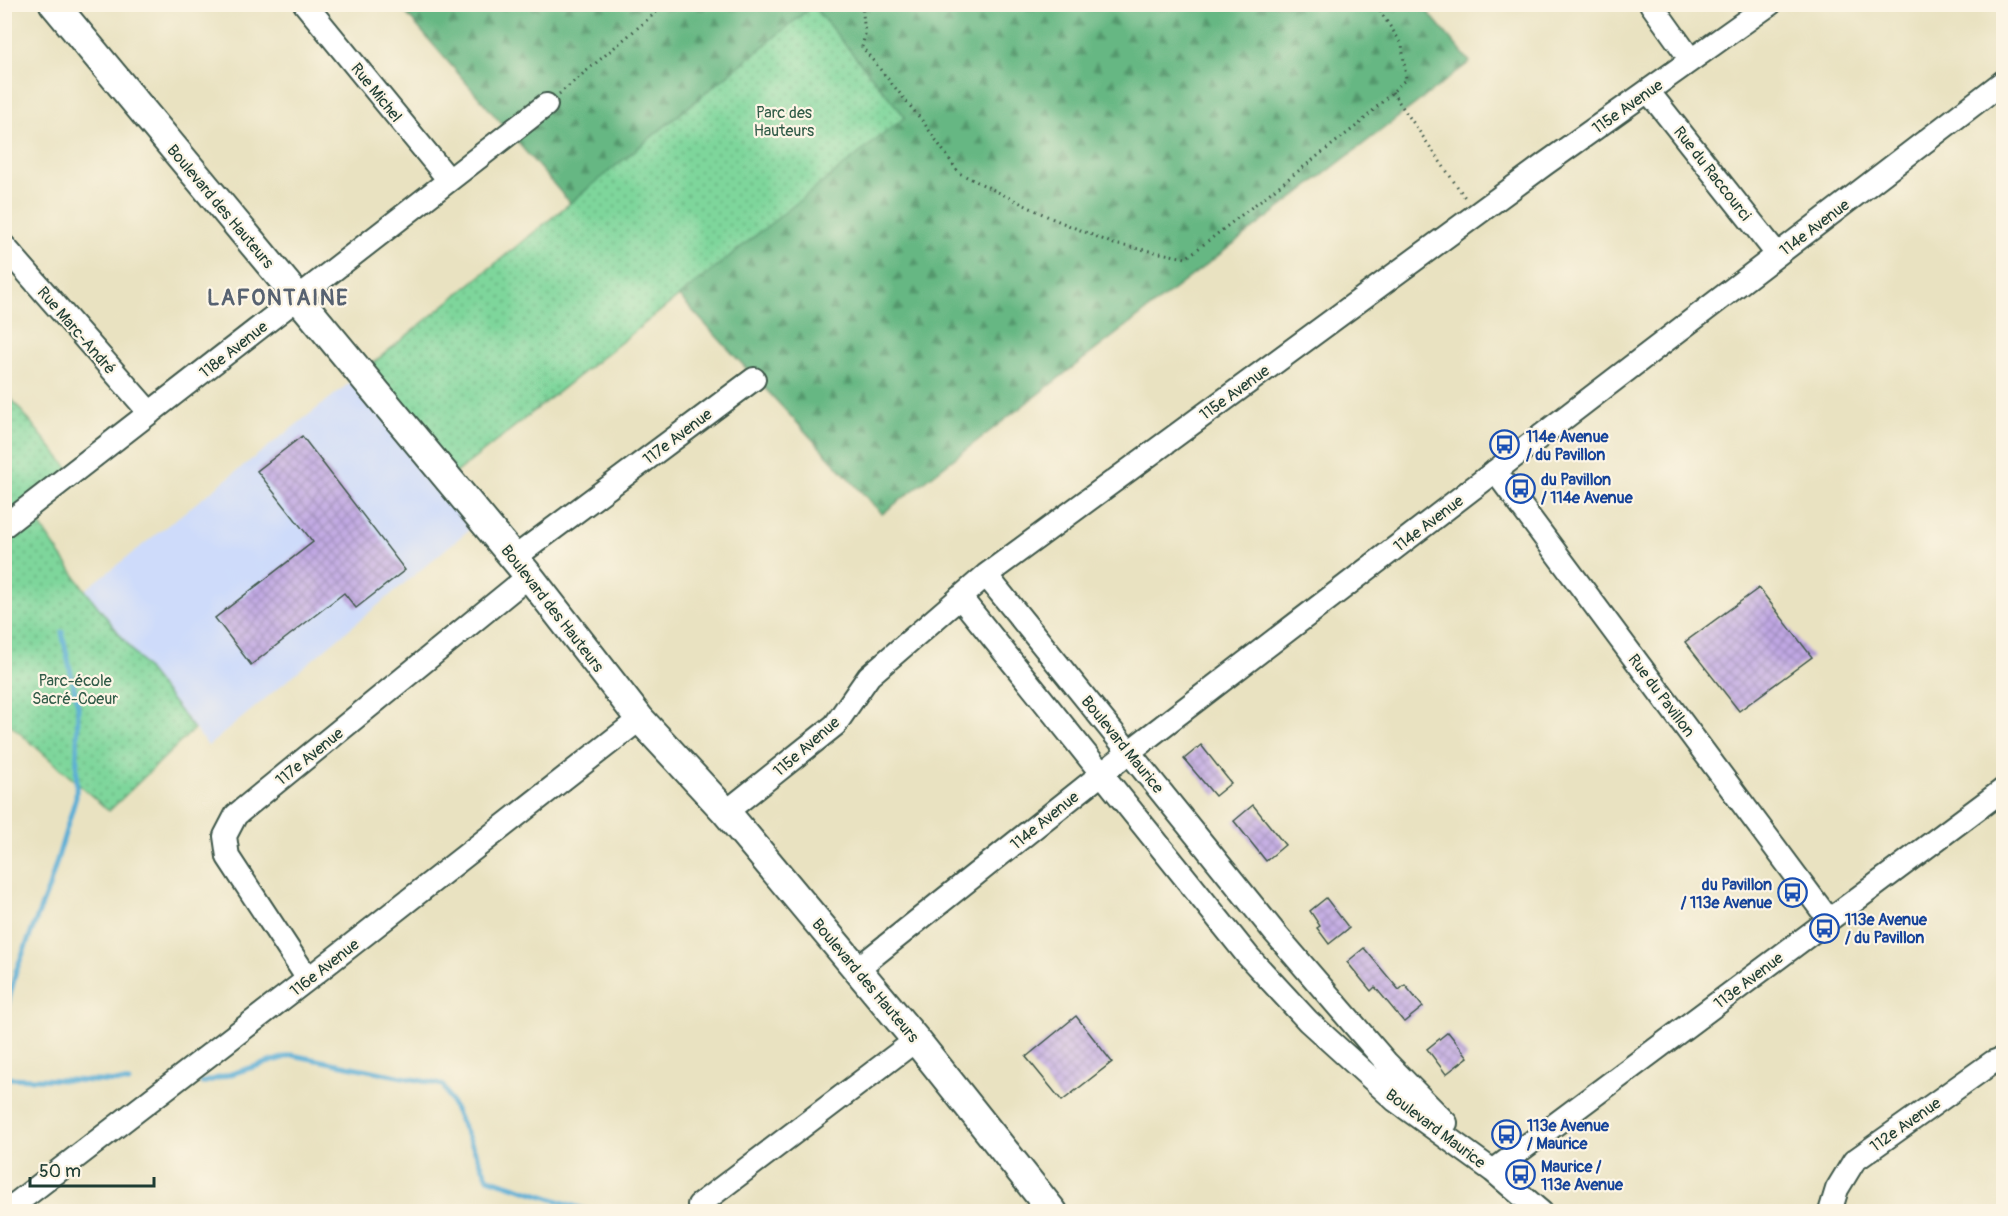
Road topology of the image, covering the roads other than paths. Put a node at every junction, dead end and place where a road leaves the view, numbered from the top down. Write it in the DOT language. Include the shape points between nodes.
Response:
graph roads {
  1 [pos="54,4"];
  2 [pos="305,4"];
  3 [pos="1651,4"];
  4 [pos="1770,4"];
  5 [pos="1691,60"];
  6 [pos="2004,81"];
  7 [pos="1648,91"];
  8 [pos="546,105"];
  9 [pos="449,180"];
  10 [pos="4,246"];
  11 [pos="1778,254"];
  12 [pos="298,298"];
  13 [pos="754,379"];
  14 [pos="150,413"];
  15 [pos="1495,471"];
  16 [pos="4,526"];
  17 [pos="522,567"];
  18 [pos="986,575"];
  19 [pos="960,597"];
  20 [pos="640,719"];
  21 [pos="1129,752"];
  22 [pos="1101,774"];
  23 [pos="2004,789"];
  24 [pos="726,812"];
  25 [pos="1259,914"];
  26 [pos="1829,920"];
  27 [pos="1229,932"];
  28 [pos="857,969"];
  29 [pos="308,979"];
  30 [pos="916,1040"];
  31 [pos="2004,1058"];
  32 [pos="1493,1171"];
  33 [pos="699,1205"];
  34 [pos="5,1212"];
  35 [pos="1053,1212"];
  36 [pos="1541,1212"];
  37 [pos="1830,1212"];
  1 -- 12 [label="main road, Boulevard des Hauteurs"];
  2 -- 9 [label="street, Rue Michel"];
  3 -- 5 [label="street"];
  4 -- 5 [label="street, 115e Avenue"];
  5 -- 7 [label="street, 115e Avenue"];
  6 -- 11 [label="street, 114e Avenue"];
  7 -- 11 [label="street, Rue du Raccourci"];
  7 -- 18 [label="street, 115e Avenue"];
  8 -- 9 [label="street, 118e Avenue"];
  9 -- 12 [label="street, 118e Avenue"];
  10 -- 14 [label="street, Rue Marc-André"];
  11 -- 15 [label="street, 114e Avenue"];
  12 -- 14 [label="street, 118e Avenue"];
  12 -- 17 [label="main road, Boulevard des Hauteurs"];
  13 -- 17 [label="street, 117e Avenue"];
  14 -- 16 [label="street, 118e Avenue"];
  15 -- 21 [label="street, 114e Avenue"];
  15 -- 26 [label="street, Rue du Pavillon"];
  17 -- 20 [label="main road, Boulevard des Hauteurs"];
  17 -- 29 [label="street, 117e Avenue" via="236,815 225,837 228,857"];
  18 -- 19 [label="street, 115e Avenue"];
  18 -- 21 [label="street, Boulevard Maurice"];
  19 -- 22 [label="street, Boulevard Maurice"];
  19 -- 24 [label="street, 115e Avenue" via="869,676 835,725"];
  20 -- 24 [label="main road, Boulevard des Hauteurs"];
  20 -- 29 [label="street, 116e Avenue"];
  21 -- 22 [label="street, 114e Avenue"];
  21 -- 25 [label="street, Boulevard Maurice"];
  22 -- 27 [label="street, Boulevard Maurice"];
  22 -- 28 [label="street, 114e Avenue"];
  23 -- 26 [label="street, 113e Avenue"];
  24 -- 28 [label="main road, Boulevard des Hauteurs"];
  25 -- 27 [label="street"];
  25 -- 32 [label="street, Boulevard Maurice" via="1386,1062"];
  26 -- 32 [label="street, 113e Avenue"];
  27 -- 32 [label="street, Boulevard Maurice" via="1308,1021 1395,1100"];
  28 -- 30 [label="main road, Boulevard des Hauteurs"];
  29 -- 34 [label="street, 116e Avenue"];
  30 -- 33 [label="street"];
  30 -- 35 [label="main road, Boulevard des Hauteurs"];
  31 -- 37 [label="street, 112e Avenue" via="1854,1161 1837,1189"];
  32 -- 36 [label="street, Boulevard Maurice"];
}
